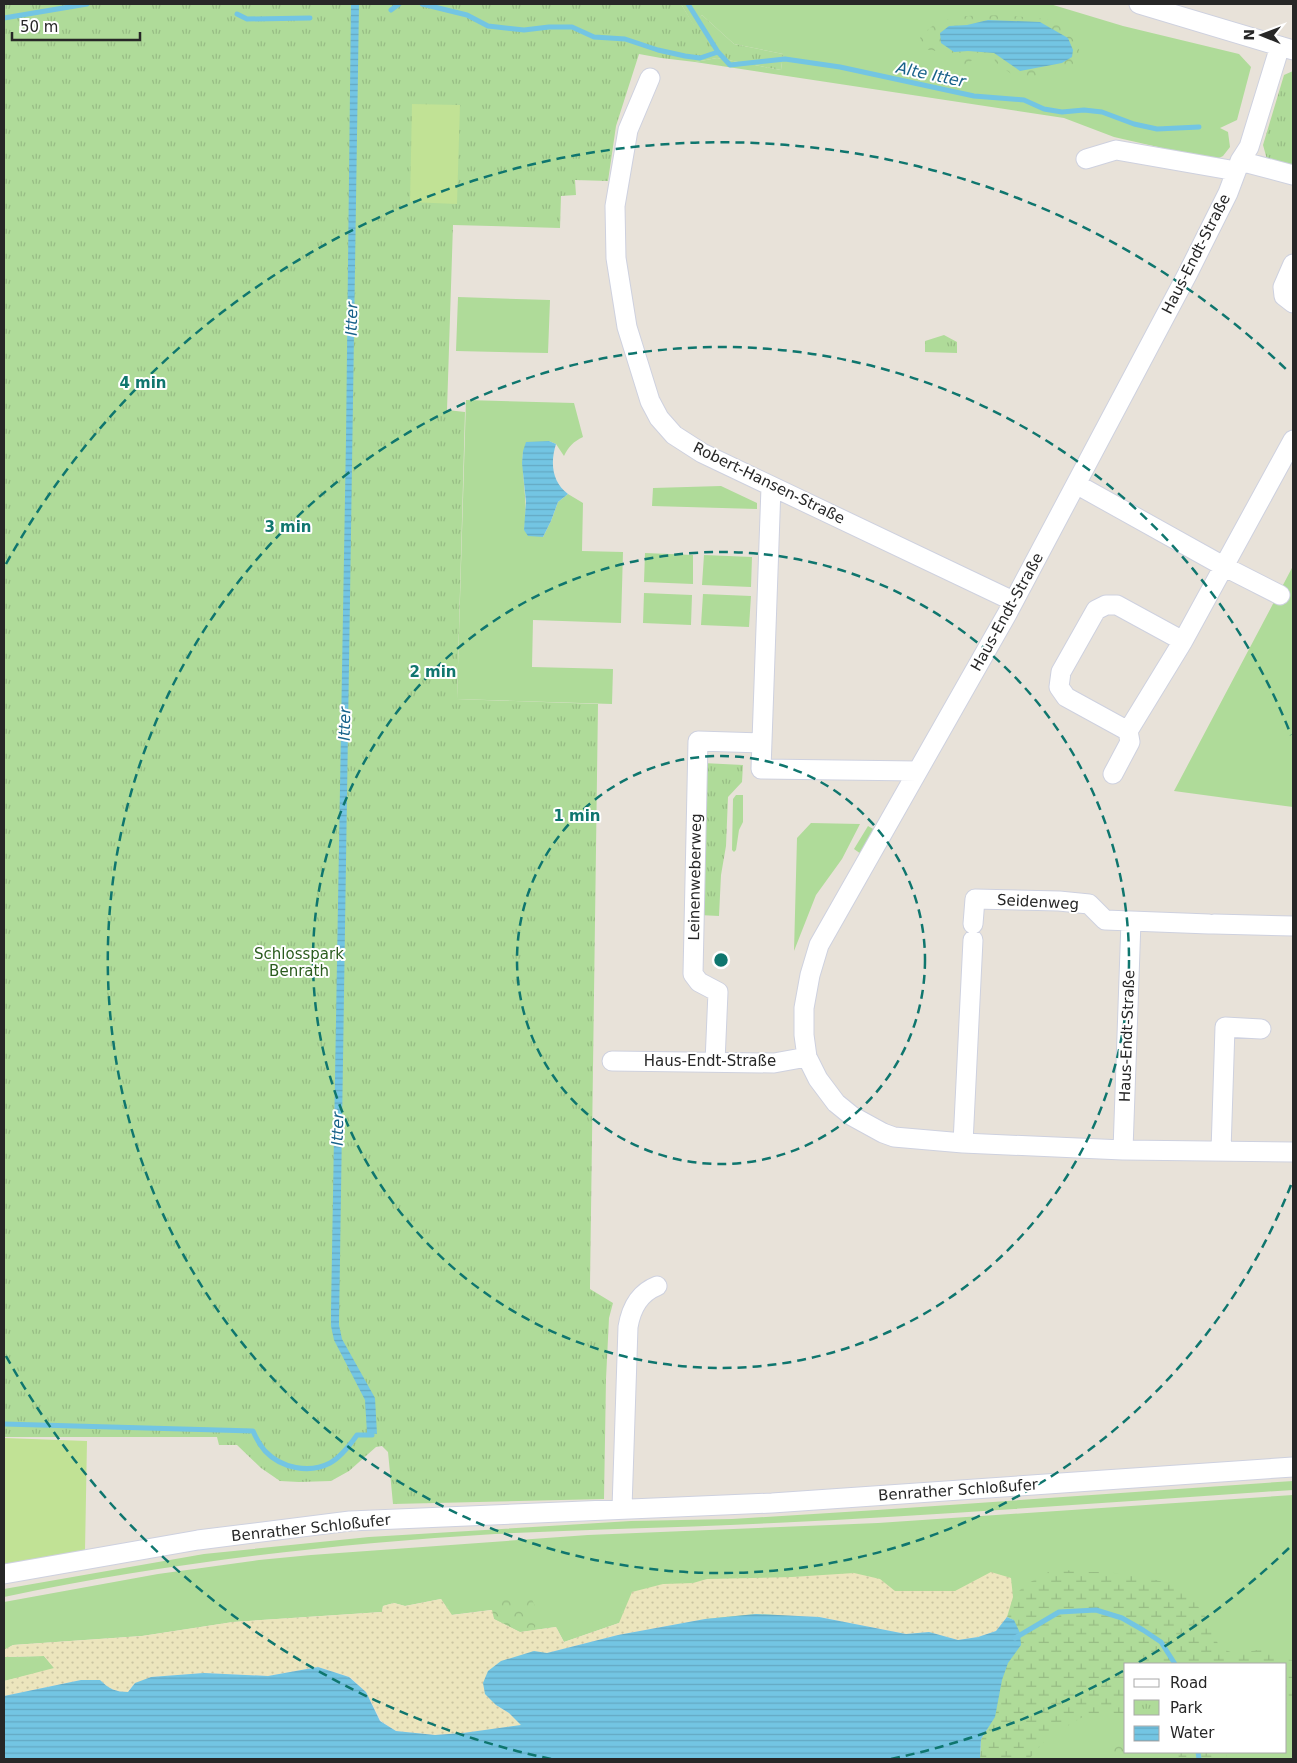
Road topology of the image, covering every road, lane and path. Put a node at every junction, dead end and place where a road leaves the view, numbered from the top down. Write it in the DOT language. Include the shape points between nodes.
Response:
graph roads {
  1 [pos="1139,4"];
  2 [pos="1286,48"];
  3 [pos="650,78"];
  4 [pos="1086,159"];
  5 [pos="1238,166"];
  6 [pos="1293,175"];
  7 [pos="1293,264"];
  8 [pos="1293,303"];
  9 [pos="1293,440"];
  10 [pos="1076,484"];
  11 [pos="771,487"];
  12 [pos="1225,567"];
  13 [pos="1280,594"];
  14 [pos="1013,601"];
  15 [pos="1183,641"];
  16 [pos="1128,731"];
  17 [pos="762,743"];
  18 [pos="917,771"];
  19 [pos="1113,774"];
  20 [pos="1131,921"];
  21 [pos="1293,926"];
  22 [pos="1261,1029"];
  23 [pos="807,1057"];
  24 [pos="612,1061"];
  25 [pos="715,1062"];
  26 [pos="963,1143"];
  27 [pos="1123,1150"];
  28 [pos="1221,1151"];
  29 [pos="1293,1152"];
  30 [pos="657,1286"];
  31 [pos="1293,1467"];
  32 [pos="622,1508"];
  33 [pos="4,1574"];
  1 -- 2 [label="street"];
  2 -- 5 [label="street, Haus-Endt-Straße" via="1249,147"];
  3 -- 11 [label="street, Robert-Hansen-Straße" via="628,130 615,206 616,258 628,327 650,401 674,435 702,453"];
  4 -- 5 [label="street" via="1116,150"];
  5 -- 6 [label="street"];
  5 -- 10 [label="street, Haus-Endt-Straße" via="1192,265"];
  7 -- 8 [label="street" via="1283,287 1284,296"];
  9 -- 12 [label="street"];
  10 -- 12 [label="street"];
  10 -- 14 [label="street, Haus-Endt-Straße"];
  11 -- 14 [label="street, Robert-Hansen-Straße"];
  11 -- 17 [label="street"];
  12 -- 13 [label="street"];
  12 -- 15 [label="street"];
  14 -- 18 [label="street, Haus-Endt-Straße"];
  15 -- 16 [label="street"];
  15 -- 16 [label="street" via="1117,606 1106,605 1096,610 1061,672 1059,687 1066,696"];
  16 -- 19 [label="street" via="1130,742"];
  17 -- 18 [label="street" via="761,768"];
  17 -- 25 [label="street, Leinenweberweg" via="698,741 693,974 699,982 718,992"];
  18 -- 23 [label="street, Haus-Endt-Straße" via="819,946 804,1008"];
  20 -- 21 [label="street, Seidenweg"];
  20 -- 26 [label="street, Seidenweg" via="1105,920 1088,904 975,899"];
  20 -- 27 [label="street, Haus-Endt-Straße"];
  22 -- 28 [label="street" via="1225,1027"];
  23 -- 25 [label="street, Haus-Endt-Straße" via="774,1063"];
  23 -- 26 [label="street, Haus-Endt-Straße" via="836,1103 871,1128 894,1138"];
  24 -- 25 [label="street, Haus-Endt-Straße"];
  26 -- 27 [label="street, Haus-Endt-Straße"];
  27 -- 28 [label="street, Haus-Endt-Straße"];
  28 -- 29 [label="street, Haus-Endt-Straße"];
  30 -- 32 [label="street" via="638,1300 628,1327"];
  31 -- 32 [label="street, Benrather Schloßufer" via="772,1502"];
  32 -- 33 [label="street, Benrather Schloßufer" via="350,1521 198,1540"];
}
